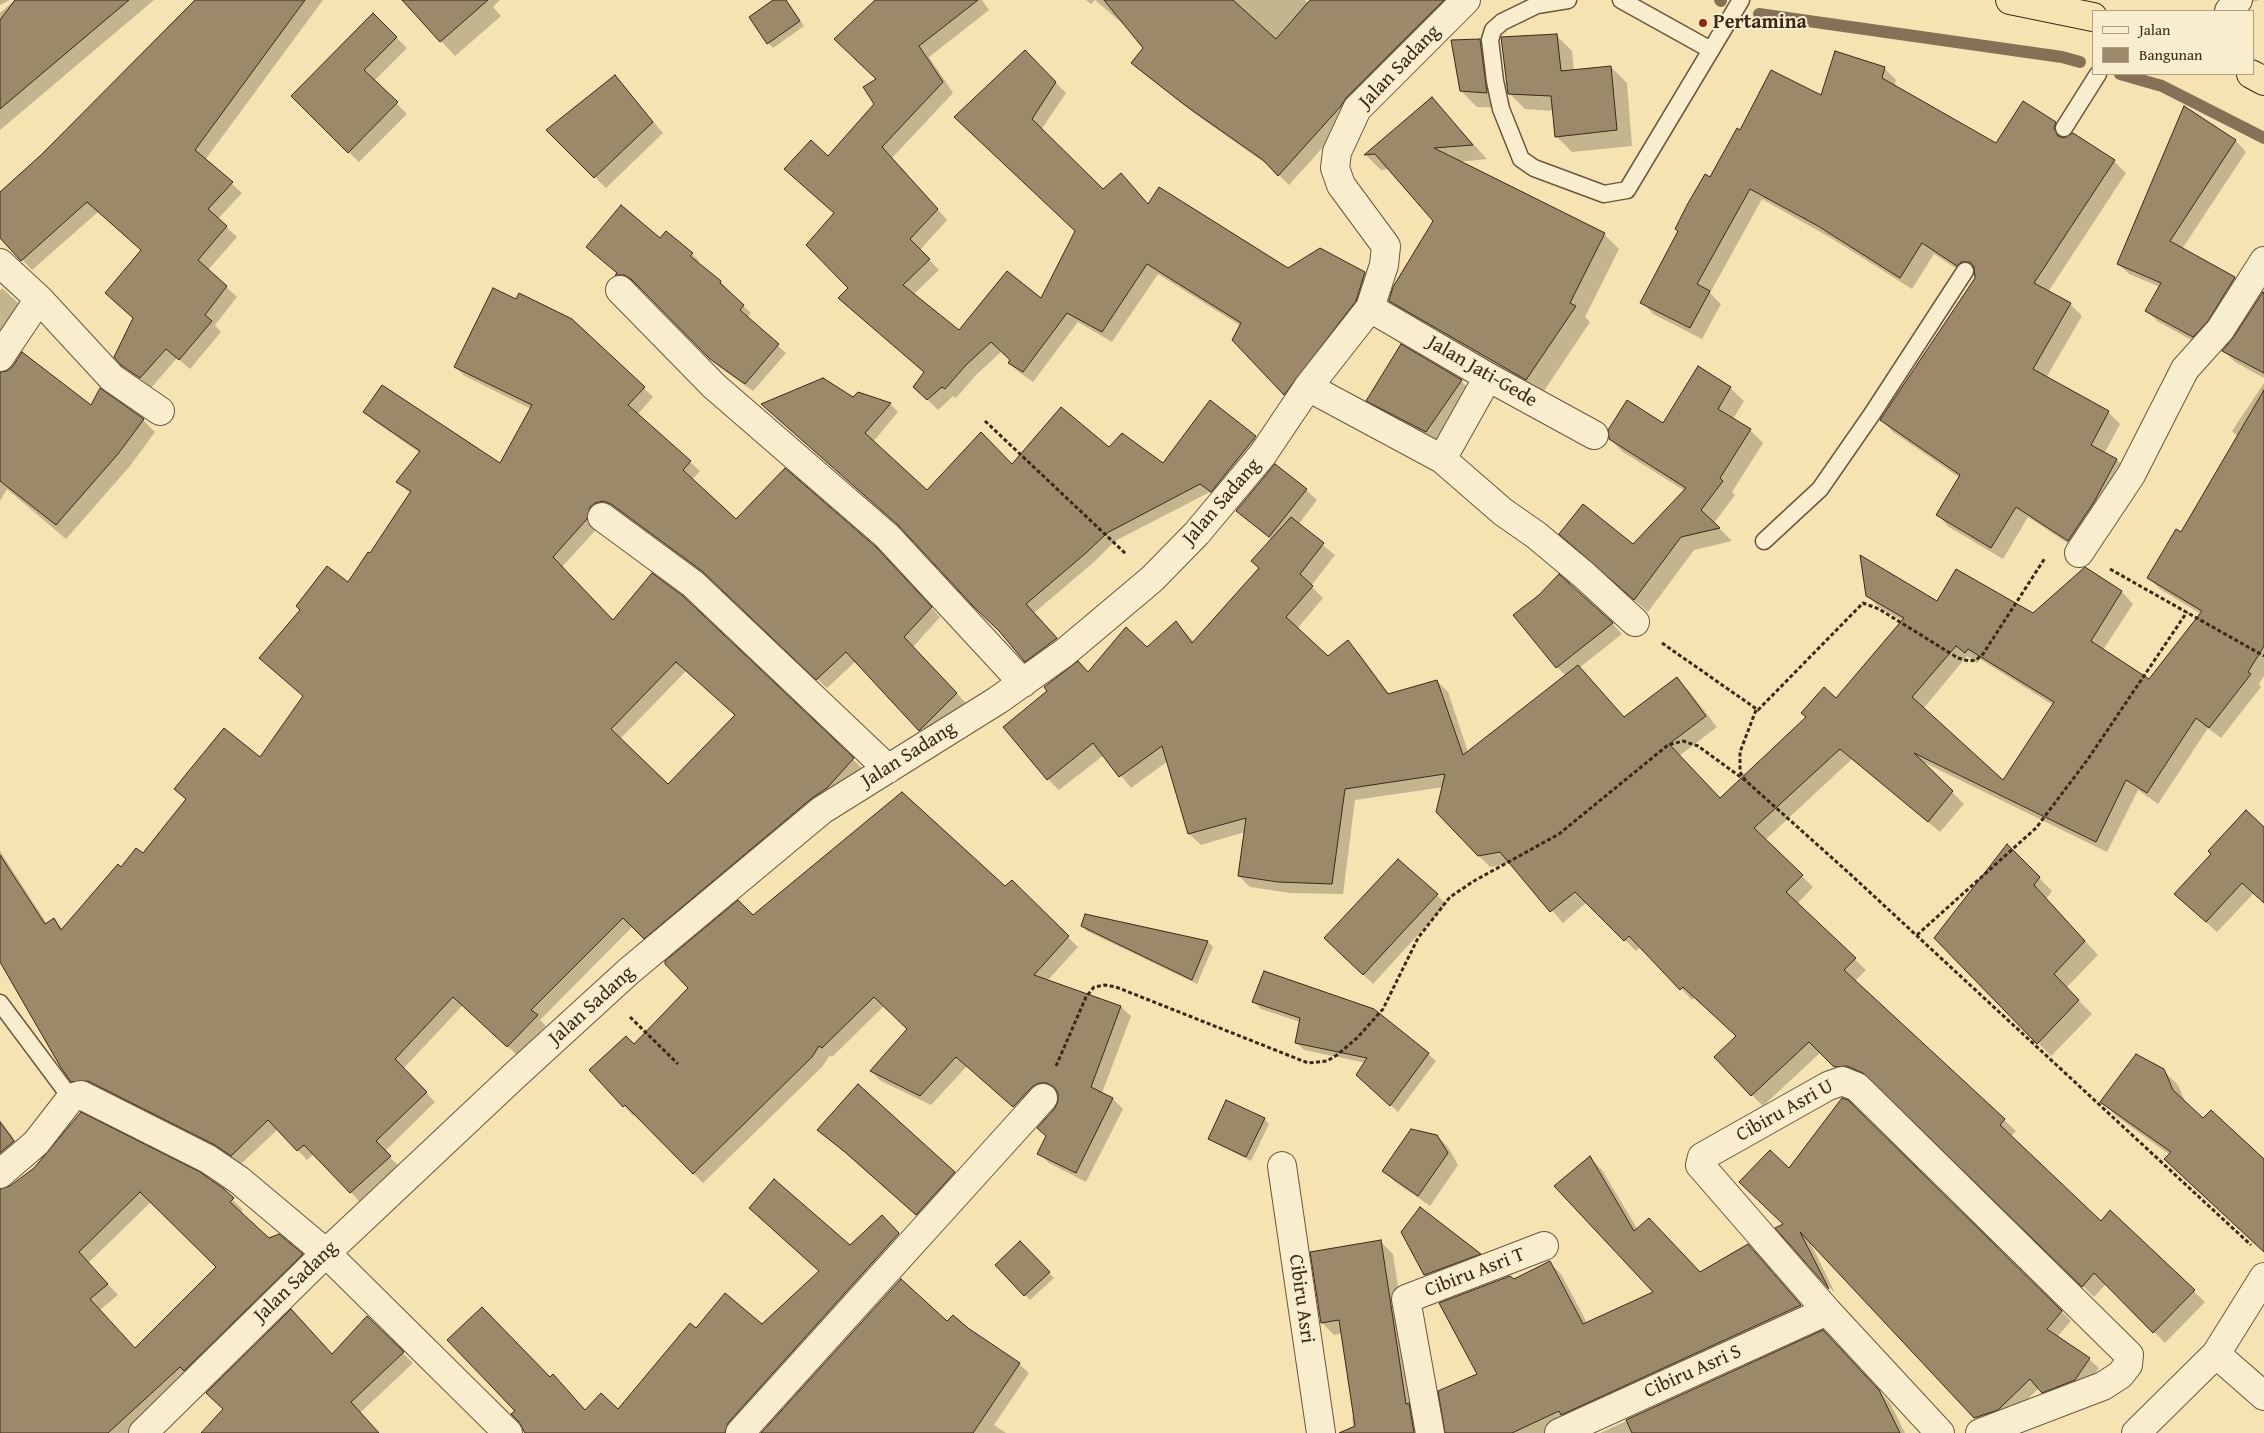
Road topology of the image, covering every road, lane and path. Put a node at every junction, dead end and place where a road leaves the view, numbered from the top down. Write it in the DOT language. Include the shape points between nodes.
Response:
graph roads {
  1 [pos="1466,0"];
  2 [pos="1568,0"];
  3 [pos="1621,0"];
  4 [pos="1741,0"];
  5 [pos="2010,0"];
  6 [pos="2238,0"];
  7 [pos="2230,10"];
  8 [pos="2092,17"];
  9 [pos="1711,50"];
  10 [pos="2097,75"];
  11 [pos="2252,75"];
  12 [pos="2264,81"];
  13 [pos="2064,128"];
  14 [pos="2264,262"];
  15 [pos="0,263"];
  16 [pos="1965,271"];
  17 [pos="620,290"];
  18 [pos="39,299"];
  19 [pos="1370,308"];
  20 [pos="0,357"];
  21 [pos="1488,377"];
  22 [pos="1308,387"];
  23 [pos="160,411"];
  24 [pos="985,421"];
  25 [pos="1594,435"];
  26 [pos="1442,459"];
  27 [pos="602,517"];
  28 [pos="1764,541"];
  29 [pos="2079,553"];
  30 [pos="1152,579"];
  31 [pos="2187,612"];
  32 [pos="1635,622"];
  33 [pos="2264,656"];
  34 [pos="1023,683"];
  35 [pos="1756,710"];
  36 [pos="888,769"];
  37 [pos="1746,781"];
  38 [pos="1917,935"];
  39 [pos="606,994"];
  40 [pos="0,1003"];
  41 [pos="678,1064"];
  42 [pos="70,1098"];
  43 [pos="1043,1098"];
  44 [pos="1282,1166"];
  45 [pos="0,1174"];
  46 [pos="1544,1246"];
  47 [pos="2253,1248"];
  48 [pos="326,1253"];
  49 [pos="2264,1277"];
  50 [pos="1827,1311"];
  51 [pos="2216,1354"];
  52 [pos="2264,1396"];
  53 [pos="143,1433"];
  54 [pos="508,1433"];
  55 [pos="740,1433"];
  56 [pos="1321,1433"];
  57 [pos="1430,1433"];
  58 [pos="1558,1433"];
  59 [pos="1940,1433"];
  60 [pos="1980,1433"];
  61 [pos="2136,1433"];
  1 -- 19 [label="street, Jalan Sadang" via="1357,109 1337,152 1335,168 1341,185 1386,246 1384,265"];
  2 -- 9 [label="lane" via="1537,5 1502,22 1493,30 1490,40 1495,81 1501,109 1521,158 1534,168 1604,194 1626,190"];
  3 -- 9 [label="lane"];
  4 -- 9 [label="lane"];
  5 -- 8 [label="highway"];
  6 -- 7 [label="street"];
  10 -- 13 [label="lane"];
  11 -- 12 [label="highway"];
  14 -- 29 [label="street" via="2220,330 2185,369 2131,475"];
  15 -- 18 [label="street"];
  16 -- 28 [label="lane" via="1820,489"];
  17 -- 34 [label="street" via="714,386 887,536"];
  18 -- 20 [label="street"];
  18 -- 23 [label="street" via="112,378"];
  19 -- 21 [label="street, Jalan Jati-Gede"];
  19 -- 22 [label="street, Jalan Sadang"];
  21 -- 25 [label="street, Jalan Jati-Gede"];
  21 -- 26 [label="street"];
  22 -- 26 [label="street"];
  22 -- 30 [label="street, Jalan Sadang" via="1263,454 1197,533"];
  24 -- 30 [label="path"];
  26 -- 32 [label="street" via="1503,512 1536,534"];
  27 -- 36 [label="street" via="693,584"];
  29 -- 31 [label="path"];
  29 -- 35 [label="path" via="2057,549 2047,555 1976,660 1958,658 1879,609 1863,603 1764,706"];
  30 -- 34 [label="street, Jalan Sadang"];
  31 -- 33 [label="path"];
  31 -- 38 [label="path" via="2088,759 2036,828"];
  32 -- 35 [label="path"];
  34 -- 36 [label="street, Jalan Sadang"];
  35 -- 37 [label="path" via="1740,752 1740,772"];
  36 -- 39 [label="street, Jalan Sadang" via="822,810"];
  37 -- 38 [label="path"];
  37 -- 43 [label="path" via="1698,746 1683,741 1668,745 1559,834 1450,897 1418,938 1383,1009 1358,1037 1326,1061 1308,1063 1106,985 1094,987 1086,997"];
  38 -- 47 [label="path"];
  39 -- 41 [label="path"];
  39 -- 48 [label="street, Jalan Sadang"];
  40 -- 42 [label="lane"];
  42 -- 45 [label="street" via="36,1142"];
  42 -- 48 [label="street" via="81,1095 208,1160 239,1180"];
  43 -- 55 [label="street"];
  44 -- 56 [label="street, Cibiru Asri"];
  46 -- 57 [label="street, Cibiru Asri T" via="1406,1300"];
  48 -- 53 [label="street, Jalan Sadang"];
  48 -- 54 [label="street"];
  49 -- 51 [label="street"];
  50 -- 58 [label="street, Cibiru Asri S"];
  50 -- 59 [label="street, Cibiru Asri U"];
  50 -- 60 [label="street, Cibiru Asri U" via="1700,1165 1702,1157 1842,1081 1857,1087 2129,1355 2128,1365 2103,1386"];
  51 -- 52 [label="street"];
  51 -- 61 [label="street"];
}
